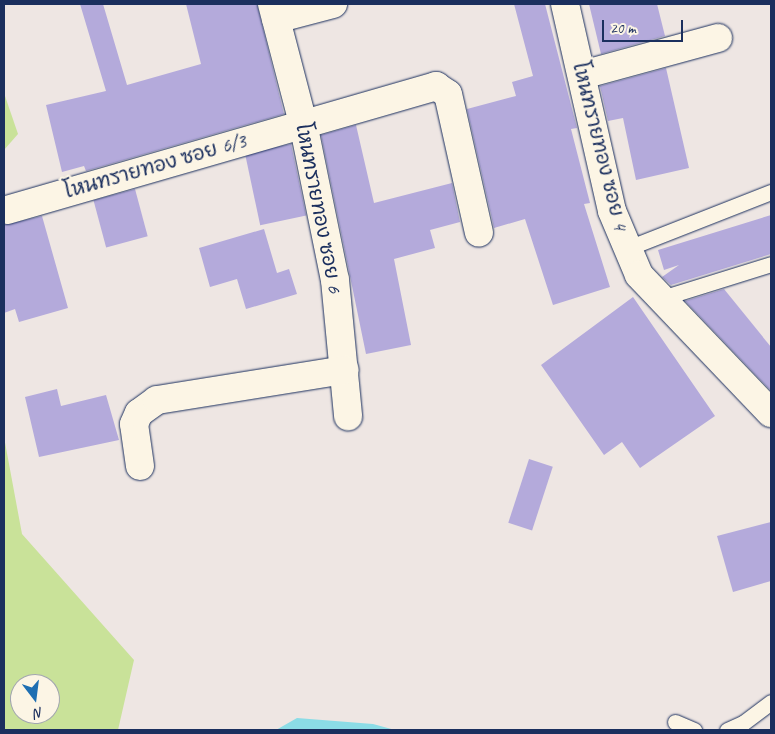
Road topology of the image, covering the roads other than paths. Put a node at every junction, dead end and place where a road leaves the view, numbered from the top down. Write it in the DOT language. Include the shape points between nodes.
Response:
graph roads {
  1 [pos="333,4"];
  2 [pos="565,4"];
  3 [pos="274,12"];
  4 [pos="718,38"];
  5 [pos="582,75"];
  6 [pos="303,123"];
  7 [pos="771,192"];
  8 [pos="8,210"];
  9 [pos="478,233"];
  10 [pos="628,248"];
  11 [pos="771,264"];
  12 [pos="662,298"];
  13 [pos="346,370"];
  14 [pos="771,413"];
  15 [pos="348,416"];
  16 [pos="140,466"];
  17 [pos="771,702"];
  18 [pos="675,722"];
  19 [pos="694,730"];
  20 [pos="727,730"];
  1 -- 3 [label="street"];
  2 -- 5 [label="street, โหนทรายทอง ซอย 4"];
  3 -- 6 [label="street, โหนทรายทอง ซอย 6"];
  4 -- 5 [label="street"];
  5 -- 10 [label="street, โหนทรายทอง ซอย 4" via="612,211"];
  6 -- 8 [label="street, โหนทรายทอง ซอย 6/3"];
  6 -- 9 [label="street, โหนทรายทอง ซอย 6/3" via="427,87 443,88 448,94"];
  6 -- 13 [label="street, โหนทรายทอง ซอย 6" via="335,280"];
  7 -- 10 [label="lane"];
  10 -- 12 [label="street, โหนทรายทอง ซอย 4" via="639,275"];
  11 -- 12 [label="lane"];
  12 -- 14 [label="street, โหนทรายทอง ซอย 4"];
  13 -- 15 [label="street, โหนทรายทอง ซอย 6"];
  13 -- 16 [label="street" via="157,400 139,413 134,424"];
  17 -- 20 [label="lane" via="743,723"];
  18 -- 19 [label="lane"];
}
